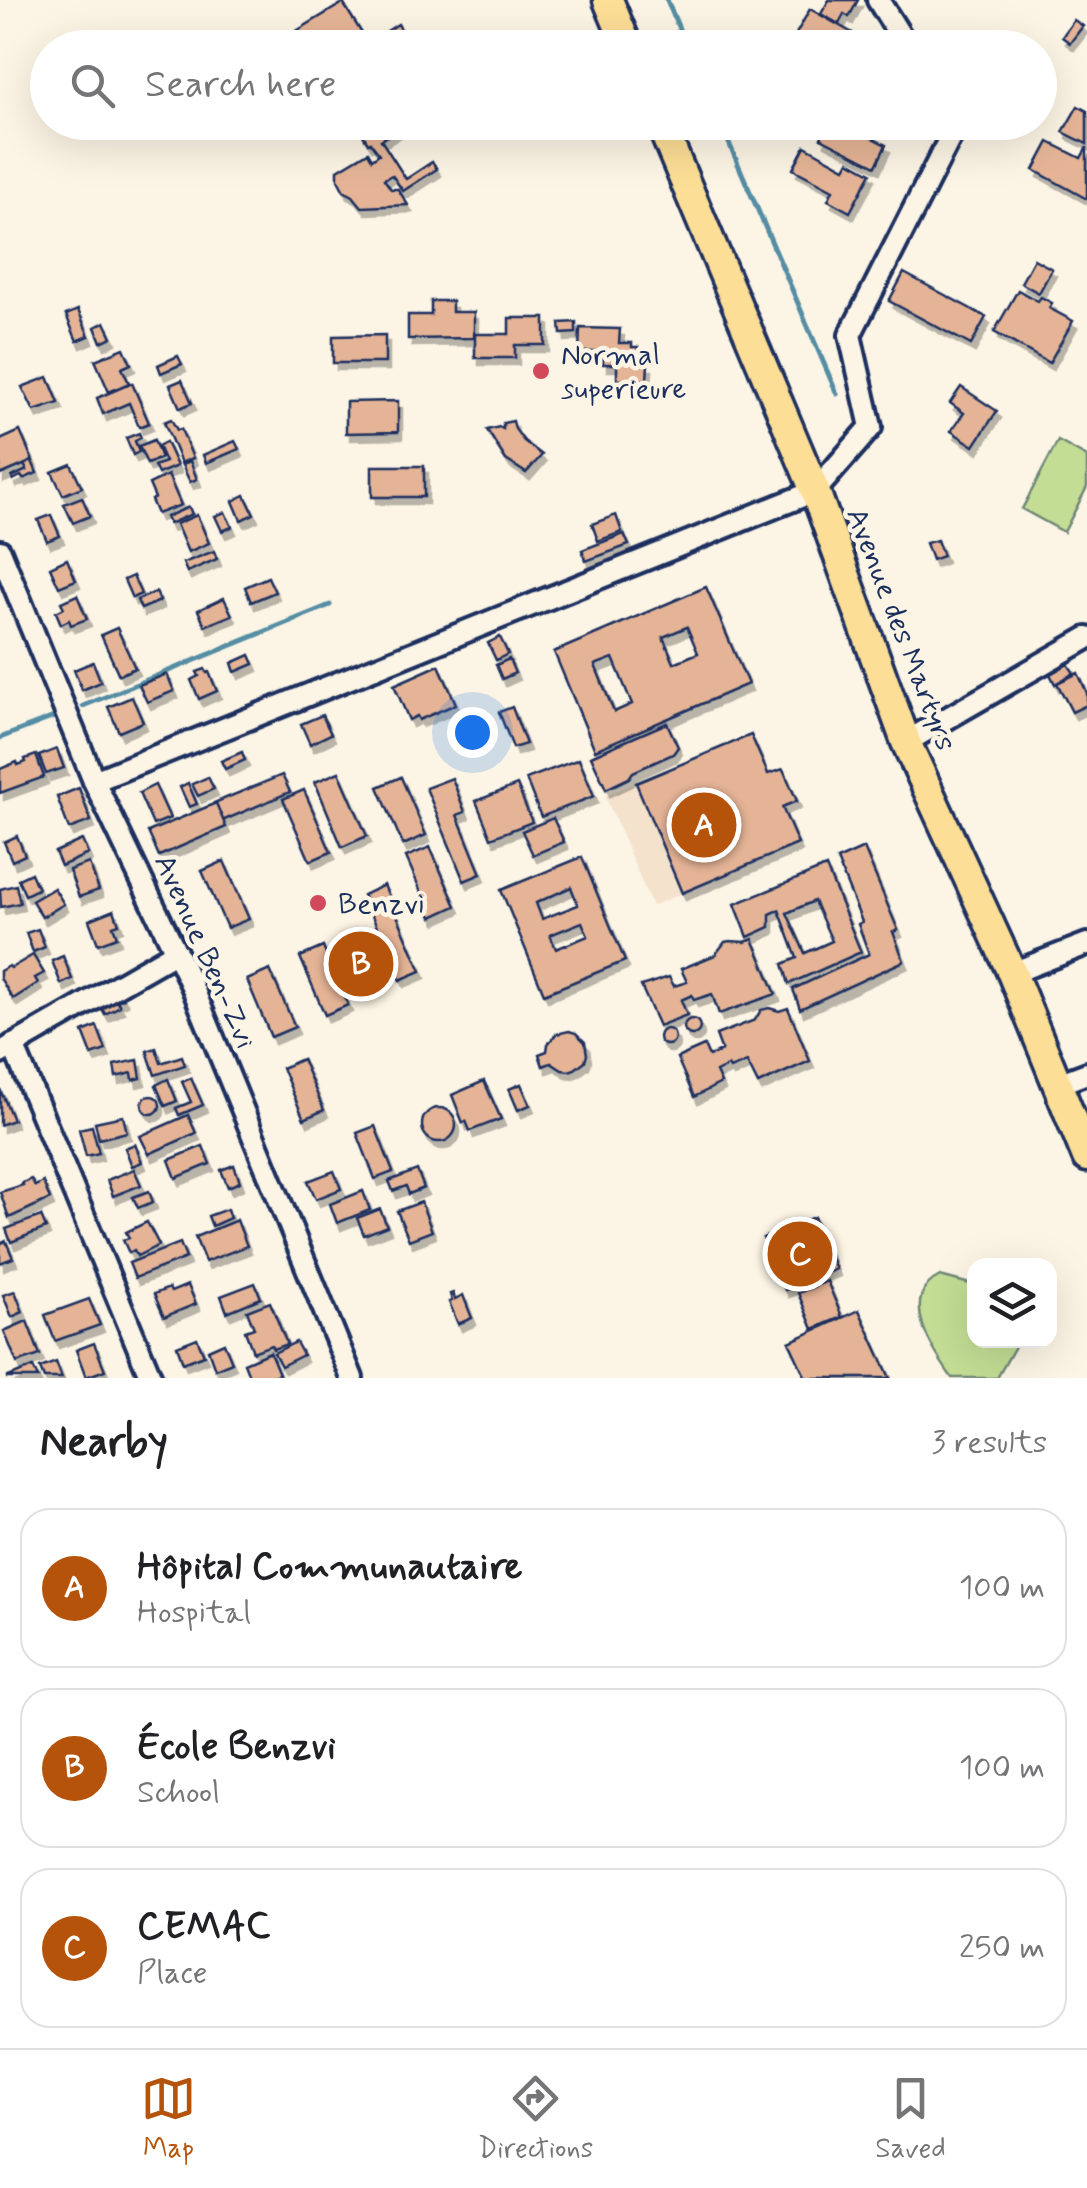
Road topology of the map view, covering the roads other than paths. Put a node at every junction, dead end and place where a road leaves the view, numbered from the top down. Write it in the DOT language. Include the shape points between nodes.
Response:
graph roads {
  1 [pos="608,0"];
  2 [pos="878,0"];
  3 [pos="620,30"];
  4 [pos="897,30"];
  5 [pos="668,140"];
  6 [pos="949,140"];
  7 [pos="815,491"];
  8 [pos="0,550"];
  9 [pos="1087,638"];
  10 [pos="906,742"];
  11 [pos="94,781"];
  12 [pos="1087,944"];
  13 [pos="176,952"];
  14 [pos="1012,973"];
  15 [pos="6,1049"];
  16 [pos="1087,1073"];
  17 [pos="1058,1084"];
  18 [pos="1087,1157"];
  19 [pos="151,1378"];
  20 [pos="352,1378"];
  1 -- 3 [label="main road"];
  2 -- 4 [label="street"];
  5 -- 7 [label="main road, Avenue des Martyrs"];
  6 -- 7 [label="street" via="850,335 871,427"];
  7 -- 10 [label="main road, Avenue des Martyrs"];
  7 -- 11 [label="street"];
  8 -- 11 [label="street, Avenue Ben-Zvi"];
  9 -- 10 [label="street"];
  10 -- 14 [label="main road, Avenue des Martyrs"];
  11 -- 13 [label="street, Avenue Ben-Zvi"];
  12 -- 14 [label="street"];
  13 -- 15 [label="street"];
  13 -- 20 [label="street, Avenue Ben-Zvi"];
  14 -- 17 [label="main road, Avenue des Martyrs"];
  15 -- 19 [label="street"];
  16 -- 17 [label="street"];
  17 -- 18 [label="main road, Avenue des Martyrs"];
}
